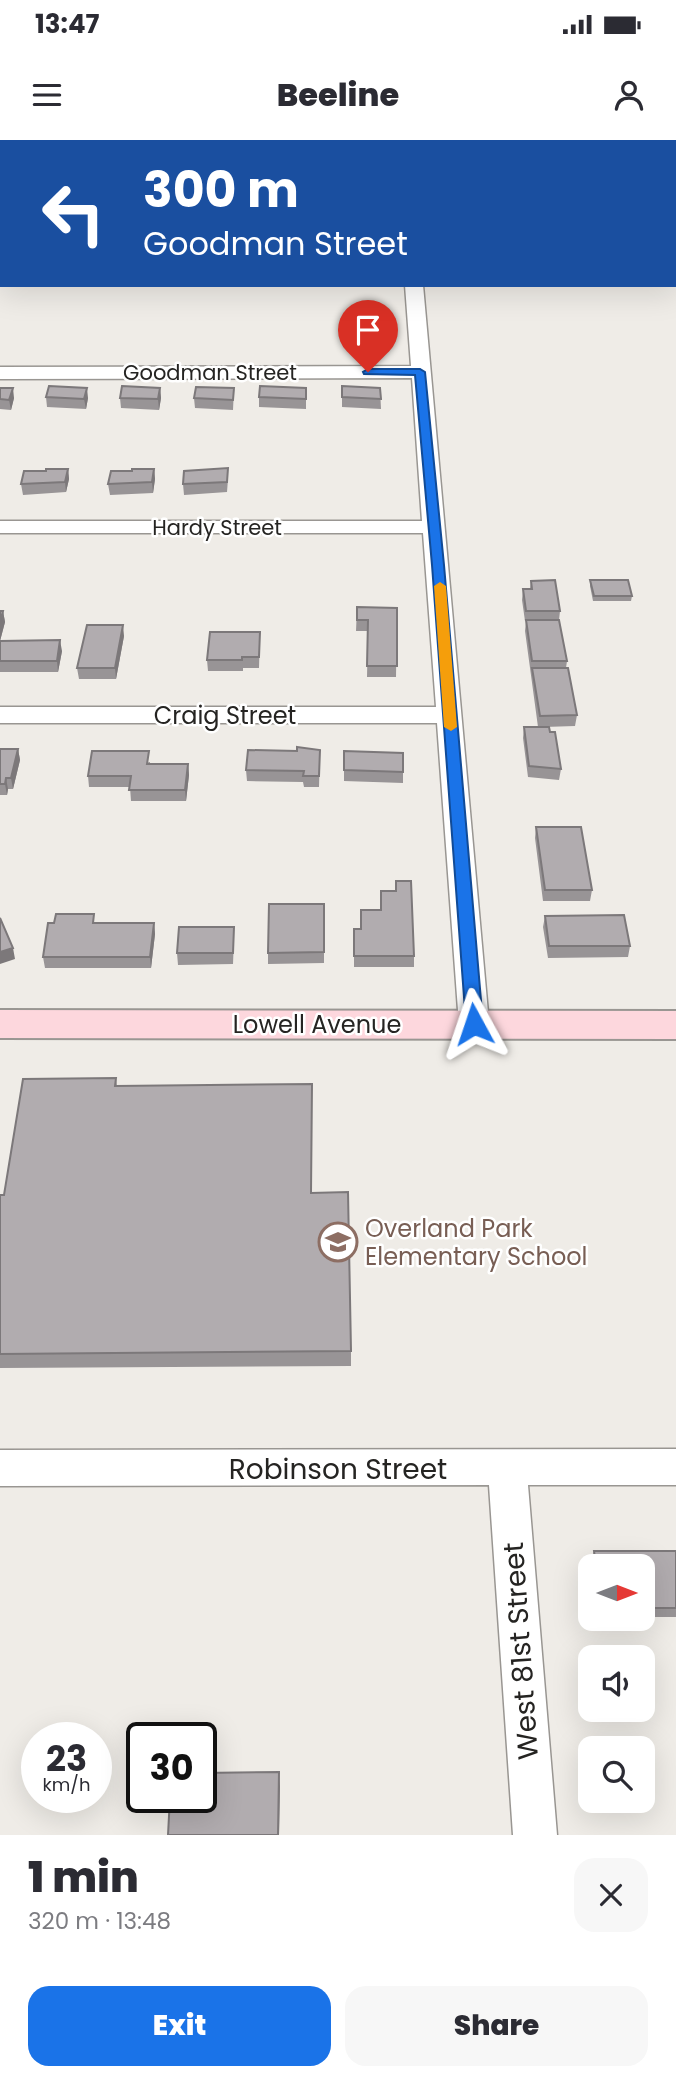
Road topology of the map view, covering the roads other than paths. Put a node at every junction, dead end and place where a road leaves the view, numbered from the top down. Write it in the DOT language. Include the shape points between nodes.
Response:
graph roads {
  1 [pos="414,287"];
  2 [pos="420,372"];
  3 [pos="0,373"];
  4 [pos="0,527"];
  5 [pos="434,527"];
  6 [pos="0,715"];
  7 [pos="450,715"];
  8 [pos="0,1024"];
  9 [pos="474,1024"];
  10 [pos="676,1025"];
  11 [pos="676,1467"];
  12 [pos="0,1468"];
  13 [pos="507,1468"];
  14 [pos="535,1835"];
  1 -- 2 [label="street"];
  2 -- 3 [label="street, Goodman Street"];
  2 -- 5 [label="street"];
  4 -- 5 [label="street, Hardy Street"];
  5 -- 7 [label="street"];
  6 -- 7 [label="street, Craig Street"];
  7 -- 9 [label="street"];
  8 -- 9 [label="street, Lowell Avenue"];
  9 -- 10 [label="street, Lowell Avenue"];
  11 -- 13 [label="street, Robinson Street"];
  12 -- 13 [label="street, Robinson Street"];
  13 -- 14 [label="street, West 81st Street"];
}
